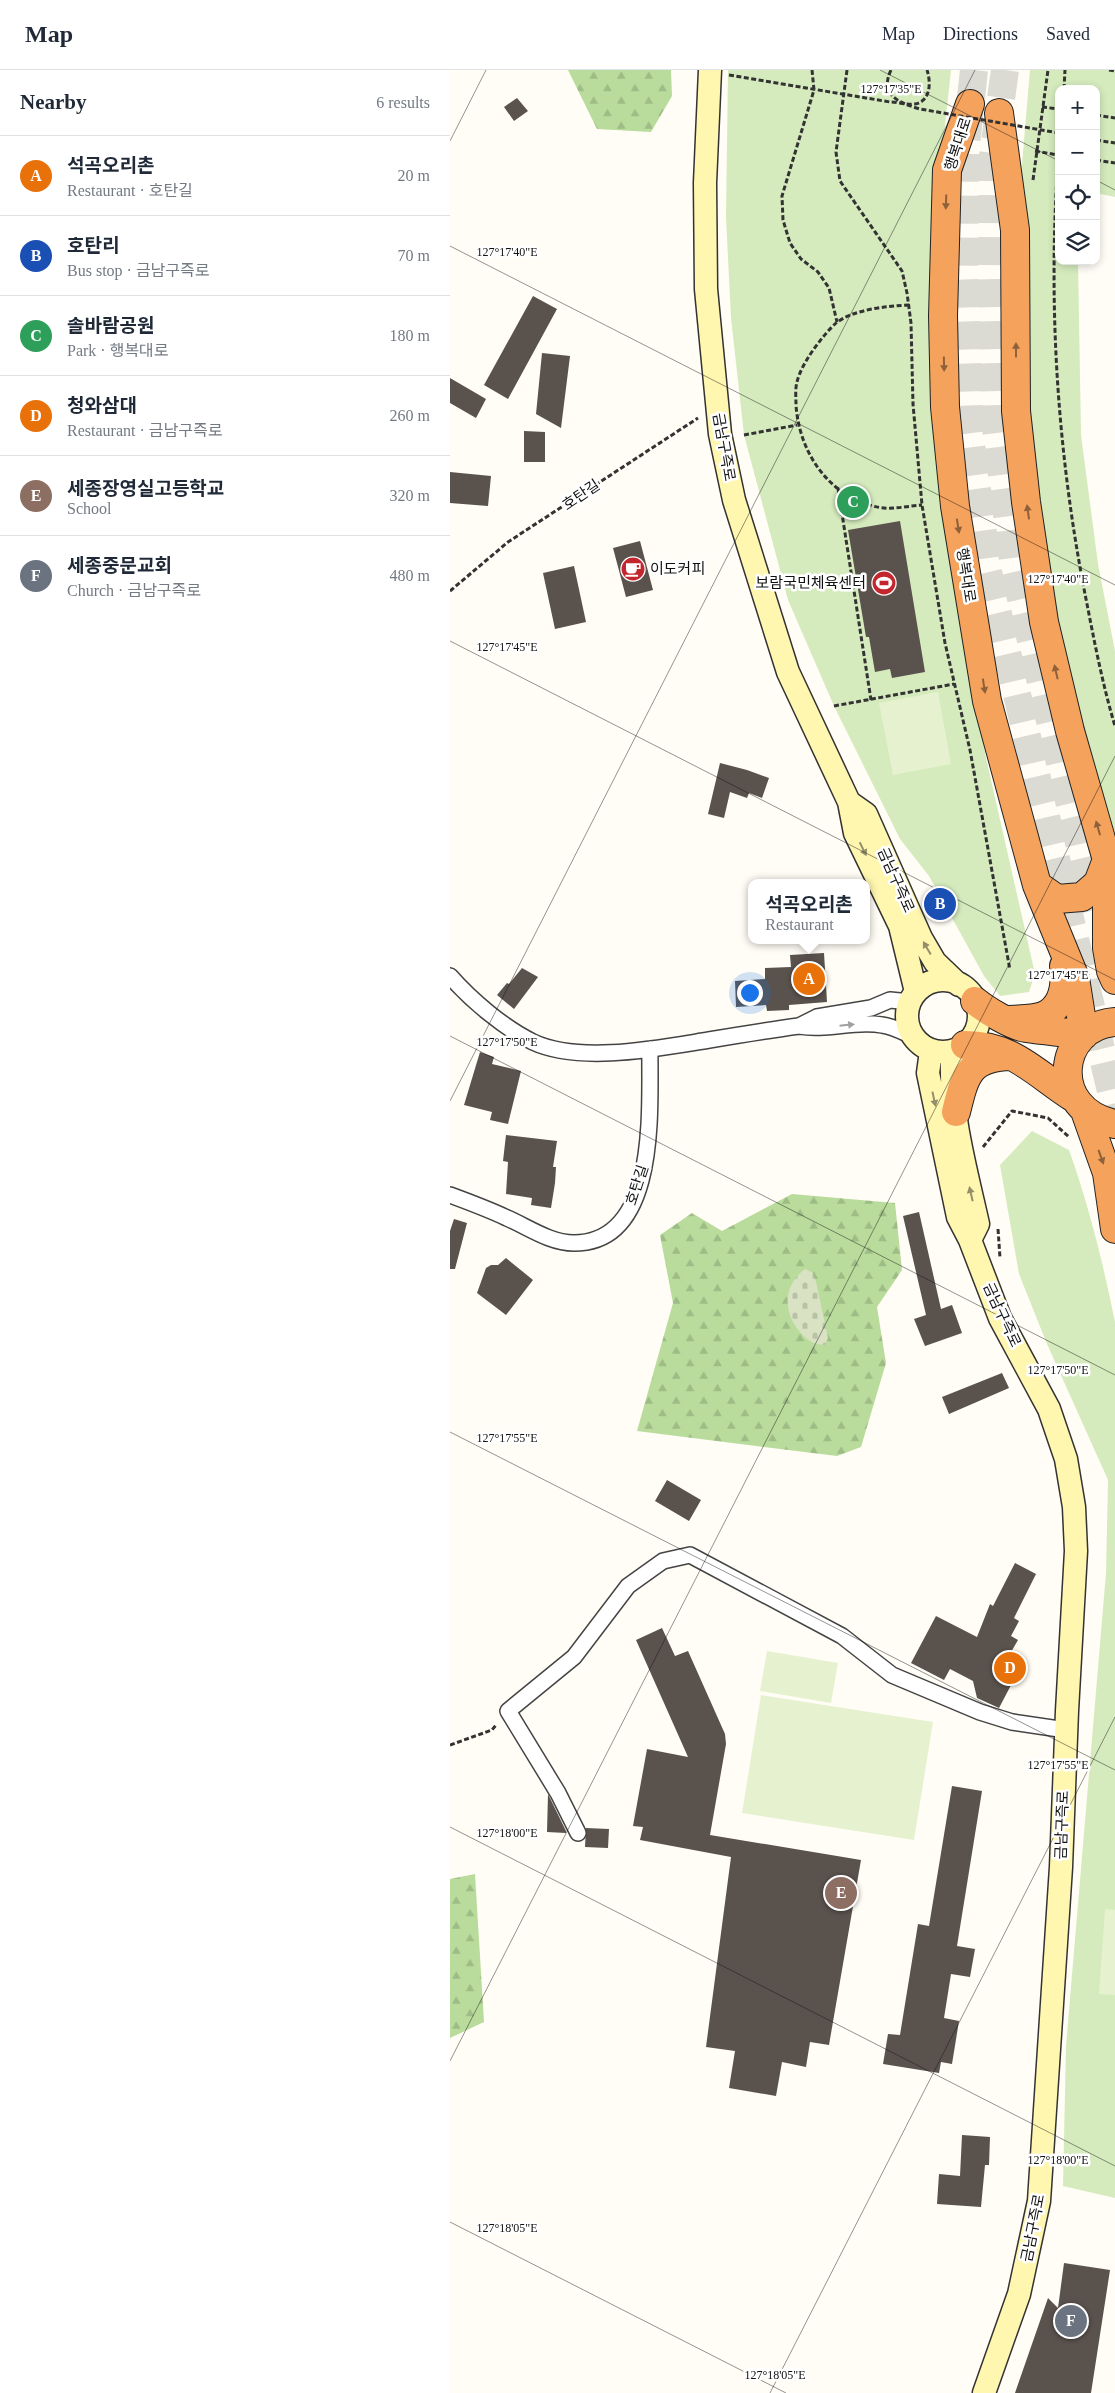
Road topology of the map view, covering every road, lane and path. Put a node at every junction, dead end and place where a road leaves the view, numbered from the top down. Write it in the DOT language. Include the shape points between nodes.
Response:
graph roads {
  1 [pos="812,70"];
  2 [pos="847,70"];
  3 [pos="892,70"];
  4 [pos="927,70"];
  5 [pos="1048,70"];
  6 [pos="1066,70"];
  7 [pos="1108,70"];
  8 [pos="1115,71"];
  9 [pos="719,73"];
  10 [pos="1064,85"];
  11 [pos="814,90"];
  12 [pos="843,93"];
  13 [pos="970,104"];
  14 [pos="1042,107"];
  15 [pos="1055,109"];
  16 [pos="999,113"];
  17 [pos="1100,116"];
  18 [pos="1115,118"];
  19 [pos="1055,132"];
  20 [pos="1100,141"];
  21 [pos="1115,143"];
  22 [pos="1035,151"];
  23 [pos="1055,154"];
  24 [pos="1100,161"];
  25 [pos="1115,163"];
  26 [pos="1057,175"];
  27 [pos="1033,185"];
  28 [pos="909,305"];
  29 [pos="837,322"];
  30 [pos="717,405"];
  31 [pos="798,425"];
  32 [pos="744,435"];
  33 [pos="838,488"];
  34 [pos="922,505"];
  35 [pos="450,591"];
  36 [pos="954,684"];
  37 [pos="871,700"];
  38 [pos="834,706"];
  39 [pos="1115,726"];
  40 [pos="849,802"];
  41 [pos="1107,860"];
  42 [pos="1037,885"];
  43 [pos="1115,894"];
  44 [pos="1062,942"];
  45 [pos="1010,970"];
  46 [pos="450,976"];
  47 [pos="1115,980"];
  48 [pos="967,993"];
  49 [pos="913,997"];
  50 [pos="1008,1020"];
  51 [pos="1115,1022"];
  52 [pos="799,1026"];
  53 [pos="1084,1035"];
  54 [pos="912,1036"];
  55 [pos="965,1045"];
  56 [pos="650,1049"];
  57 [pos="931,1051"];
  58 [pos="1015,1056"];
  59 [pos="1079,1105"];
  60 [pos="956,1112"];
  61 [pos="1115,1124"];
  62 [pos="450,1195"];
  63 [pos="1115,1229"];
  64 [pos="970,1240"];
  65 [pos="508,1711"];
  66 [pos="1066,1730"];
  67 [pos="450,1745"];
  68 [pos="578,1833"];
  69 [pos="984,2393"];
  1 -- 11 [label="path"];
  2 -- 12 [label="path"];
  3 -- 19 [label="path, bridge" via="887,79 889,93 901,103"];
  4 -- 12 [label="path" via="931,80 929,92 915,104"];
  5 -- 14 [label="path"];
  6 -- 10 [label="path"];
  7 -- 8 [label="path"];
  9 -- 11 [label="path"];
  9 -- 30 [label="main road, 금남구즉로" via="705,183 706,289"];
  11 -- 12 [label="path"];
  11 -- 29 [label="path" via="782,196 783,220 790,243 801,259 818,272 830,288"];
  12 -- 28 [label="path" via="836,152 840,180 902,271"];
  13 -- 42 [label="highway, 행복대로, one-way" via="947,170 943,316 945,406 955,506 987,702"];
  14 -- 15 [label="path"];
  14 -- 22 [label="path"];
  41 -- 16 [label="highway, one-way" via="1070,731 1044,622 1029,520 1016,411 1016,230"];
  17 -- 18 [label="path"];
  20 -- 21 [label="path"];
  22 -- 23 [label="path"];
  22 -- 27 [label="path"];
  24 -- 25 [label="path"];
  26 -- 39 [label="path" via="1054,292 1066,473 1093,638"];
  28 -- 29 [label="path" via="882,306"];
  28 -- 34 [label="path"];
  29 -- 31 [label="path" via="812,351 797,382"];
  30 -- 35 [label="path, 호탄길" via="508,542"];
  30 -- 40 [label="main road, 금남구즉로" via="734,500 768,613 788,672"];
  31 -- 32 [label="path"];
  31 -- 33 [label="path" via="807,450 823,475"];
  33 -- 34 [label="path" via="855,500 875,507 892,509"];
  33 -- 37 [label="path"];
  34 -- 36 [label="path"];
  36 -- 37 [label="path"];
  36 -- 45 [label="path" via="984,821"];
  37 -- 38 [label="path"];
  48 -- 40 [label="main road, 금남구즉로, one-way" via="935,962 921,938 866,814"];
  40 -- 49 [label="main road, 금남구즉로, one-way" via="855,833 900,926"];
  41 -- 42 [label="highway" via="1098,884 1082,896 1057,898"];
  41 -- 43 [label="highway"];
  41 -- 47 [label="highway" via="1107,948"];
  42 -- 44 [label="highway, 행복대로"];
  44 -- 50 [label="highway" via="1066,981 1060,1001 1043,1016"];
  44 -- 53 [label="highway, 행복대로" via="1075,978"];
  46 -- 56 [label="street" via="497,1018 533,1042 565,1051"];
  48 -- 49 [label="main road" via="948,981 936,981 925,985"];
  48 -- 50 [label="highway" via="985,1009"];
  48 -- 55 [label="main road" via="978,1013 978,1025"];
  49 -- 52 [label="street" via="817,1017"];
  49 -- 54 [label="main road" via="907,1013"];
  50 -- 53 [label="highway" via="1024,1028"];
  51 -- 53 [label="highway" via="1097,1026"];
  52 -- 54 [label="street, one-way" via="815,1029 883,1025"];
  52 -- 56 [label="street"];
  53 -- 59 [label="highway" via="1073,1049 1068,1065 1068,1082"];
  54 -- 57 [label="main road"];
  55 -- 57 [label="main road" via="943,1052"];
  55 -- 58 [label="highway" via="984,1045"];
  55 -- 60 [label="main road" via="952,1058 951,1086"];
  56 -- 62 [label="street, 호탄길" via="648,1150 634,1204 616,1230 574,1243 544,1236"];
  57 -- 64 [label="main road, 금남구즉로, one-way" via="928,1073 958,1217"];
  58 -- 59 [label="highway"];
  58 -- 60 [label="highway" via="992,1056 978,1063 964,1082"];
  59 -- 61 [label="highway" via="1100,1121"];
  59 -- 63 [label="highway, one-way" via="1107,1173"];
  64 -- 60 [label="main road, one-way" via="978,1224"];
  64 -- 66 [label="main road, 금남구즉로" via="1000,1318 1049,1409 1066,1458 1074,1507 1076,1551"];
  65 -- 66 [label="street" via="574,1657 628,1586 662,1561 690,1555 842,1636 892,1675 980,1712 1012,1722"];
  65 -- 67 [label="path" via="492,1730"];
  65 -- 68 [label="street" via="558,1793"];
  66 -- 69 [label="main road, 금남구즉로" via="1061,1867 1040,2201 1019,2294"];
}
